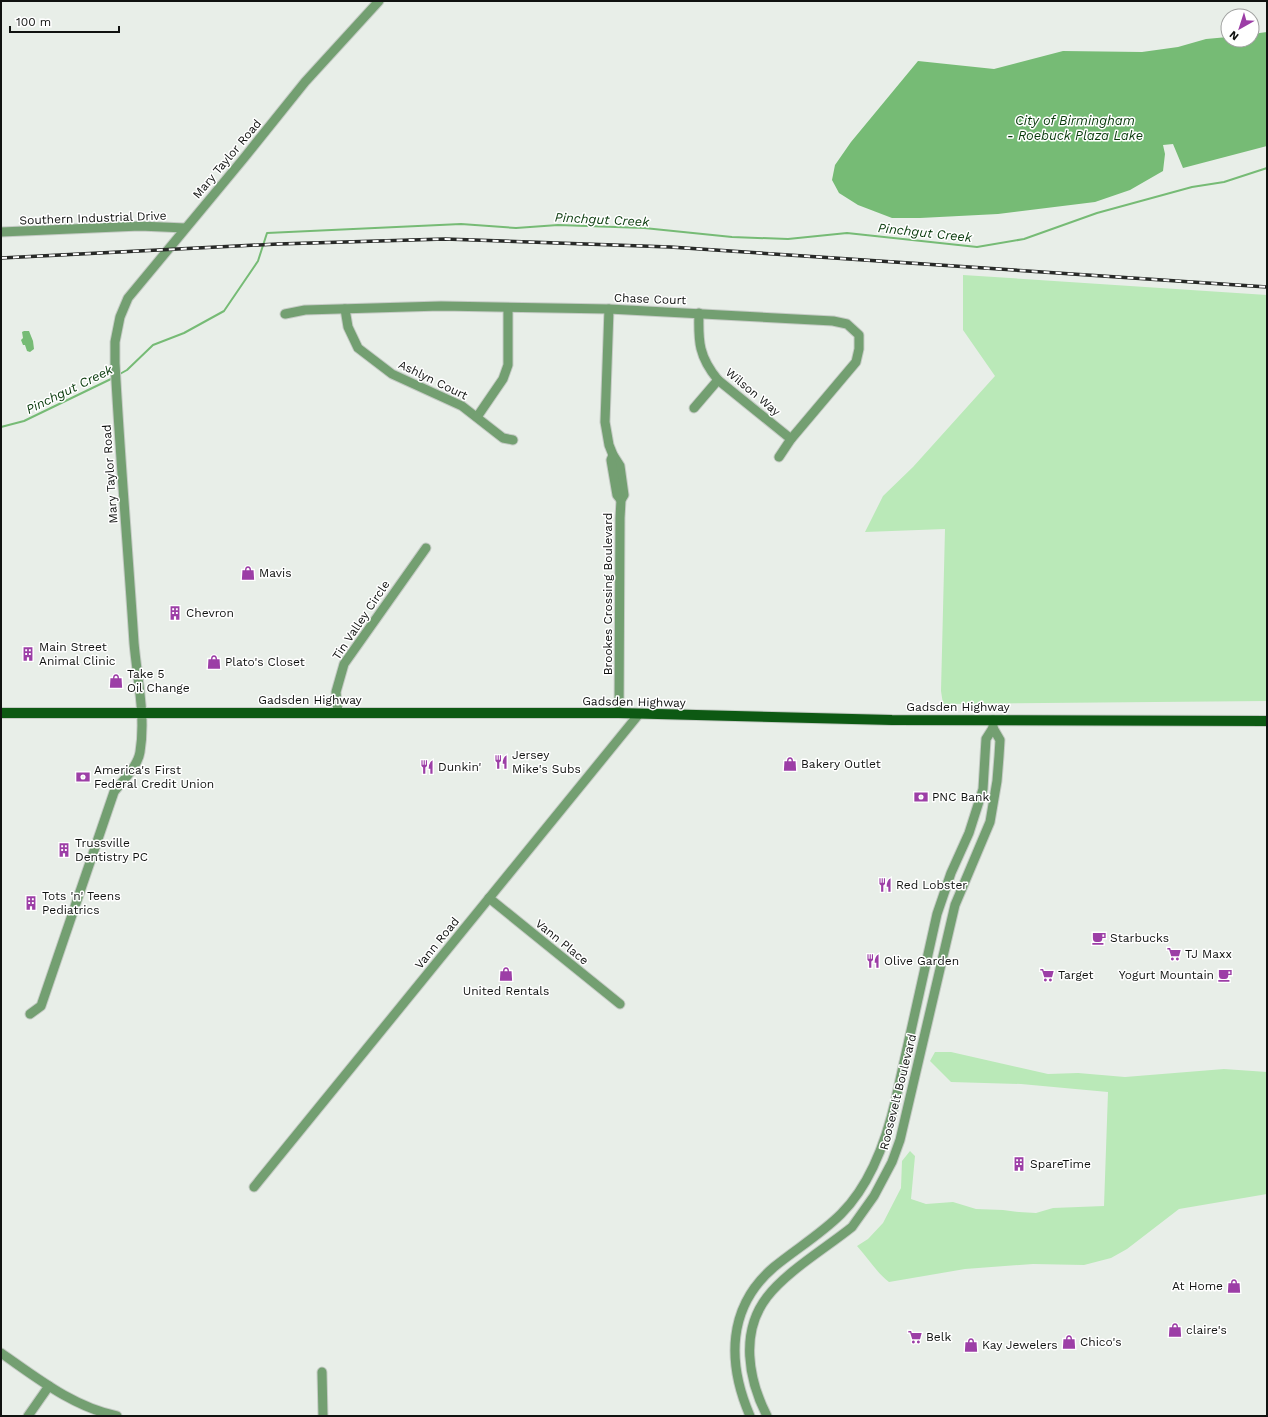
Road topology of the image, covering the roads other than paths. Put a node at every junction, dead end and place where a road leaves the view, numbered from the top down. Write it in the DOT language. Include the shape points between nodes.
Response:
graph roads {
  1 [pos="379,1"];
  2 [pos="185,228"];
  3 [pos="1,232"];
  4 [pos="508,308"];
  5 [pos="345,309"];
  6 [pos="609,309"];
  7 [pos="699,313"];
  8 [pos="285,314"];
  9 [pos="718,380"];
  10 [pos="694,408"];
  11 [pos="477,417"];
  12 [pos="791,439"];
  13 [pos="512,440"];
  14 [pos="778,457"];
  15 [pos="426,548"];
  16 [pos="1,713"];
  17 [pos="338,713"];
  18 [pos="619,713"];
  19 [pos="141,714"];
  20 [pos="639,714"];
  21 [pos="1267,721"];
  22 [pos="993,724"];
  23 [pos="489,898"];
  24 [pos="620,1004"];
  25 [pos="30,1014"];
  26 [pos="254,1187"];
  27 [pos="1,1353"];
  28 [pos="322,1372"];
  29 [pos="49,1386"];
  30 [pos="28,1416"];
  31 [pos="117,1416"];
  32 [pos="323,1416"];
  33 [pos="750,1416"];
  34 [pos="766,1416"];
  1 -- 2 [label="street, Mary Taylor Road" via="304,82"];
  2 -- 3 [label="street, Southern Industrial Drive" via="140,226"];
  2 -- 19 [label="street, Mary Taylor Road" via="128,298 120,317 115,342"];
  4 -- 5 [label="street, Chase Court" via="441,306"];
  4 -- 6 [label="street, Chase Court"];
  4 -- 11 [label="street" via="508,365 502,379"];
  5 -- 8 [label="street, Chase Court" via="305,310"];
  5 -- 11 [label="street, Ashlyn Court" via="348,327 358,348 404,381 462,406"];
  6 -- 7 [label="street, Chase Court"];
  6 -- 18 [label="street, Brookes Crossing Boulevard" via="605,422 613,456 611,460 617,495 621,500"];
  7 -- 9 [label="street, Wilson Way" via="700,348 704,361"];
  7 -- 12 [label="street, Chase Court" via="833,321 847,324 859,335 856,362"];
  9 -- 10 [label="street"];
  9 -- 12 [label="street, Wilson Way"];
  11 -- 13 [label="street, Ashlyn Court" via="503,438"];
  12 -- 14 [label="street, Chase Court"];
  15 -- 17 [label="street, Tin Valley Circle" via="344,664 336,692"];
  16 -- 19 [label="main road, Gadsden Highway"];
  17 -- 18 [label="main road, Gadsden Highway"];
  17 -- 19 [label="main road, Gadsden Highway"];
  18 -- 20 [label="main road, Gadsden Highway"];
  19 -- 25 [label="street, Mary Taylor Road" via="140,754 135,765 114,792 41,1006"];
  20 -- 22 [label="main road, Gadsden Highway"];
  20 -- 23 [label="street, Vann Road"];
  21 -- 22 [label="main road, Gadsden Highway"];
  22 -- 33 [label="street, Roosevelt Boulevard" via="986,739 983,789 969,833 950,873 939,907 891,1121 880,1149 865,1182 848,1206 830,1224 764,1276 740,1315 734,1340 735,1361 741,1391"];
  22 -- 34 [label="street, Roosevelt Boulevard" via="1000,740 990,822 955,905 905,1118 892,1162 858,1220 776,1287 763,1302 755,1318 749,1355 754,1381"];
  23 -- 24 [label="street, Vann Place"];
  23 -- 26 [label="street, Vann Road"];
  27 -- 29 [label="street"];
  28 -- 32 [label="street"];
  29 -- 30 [label="street"];
  29 -- 31 [label="street" via="99,1412"];
}
